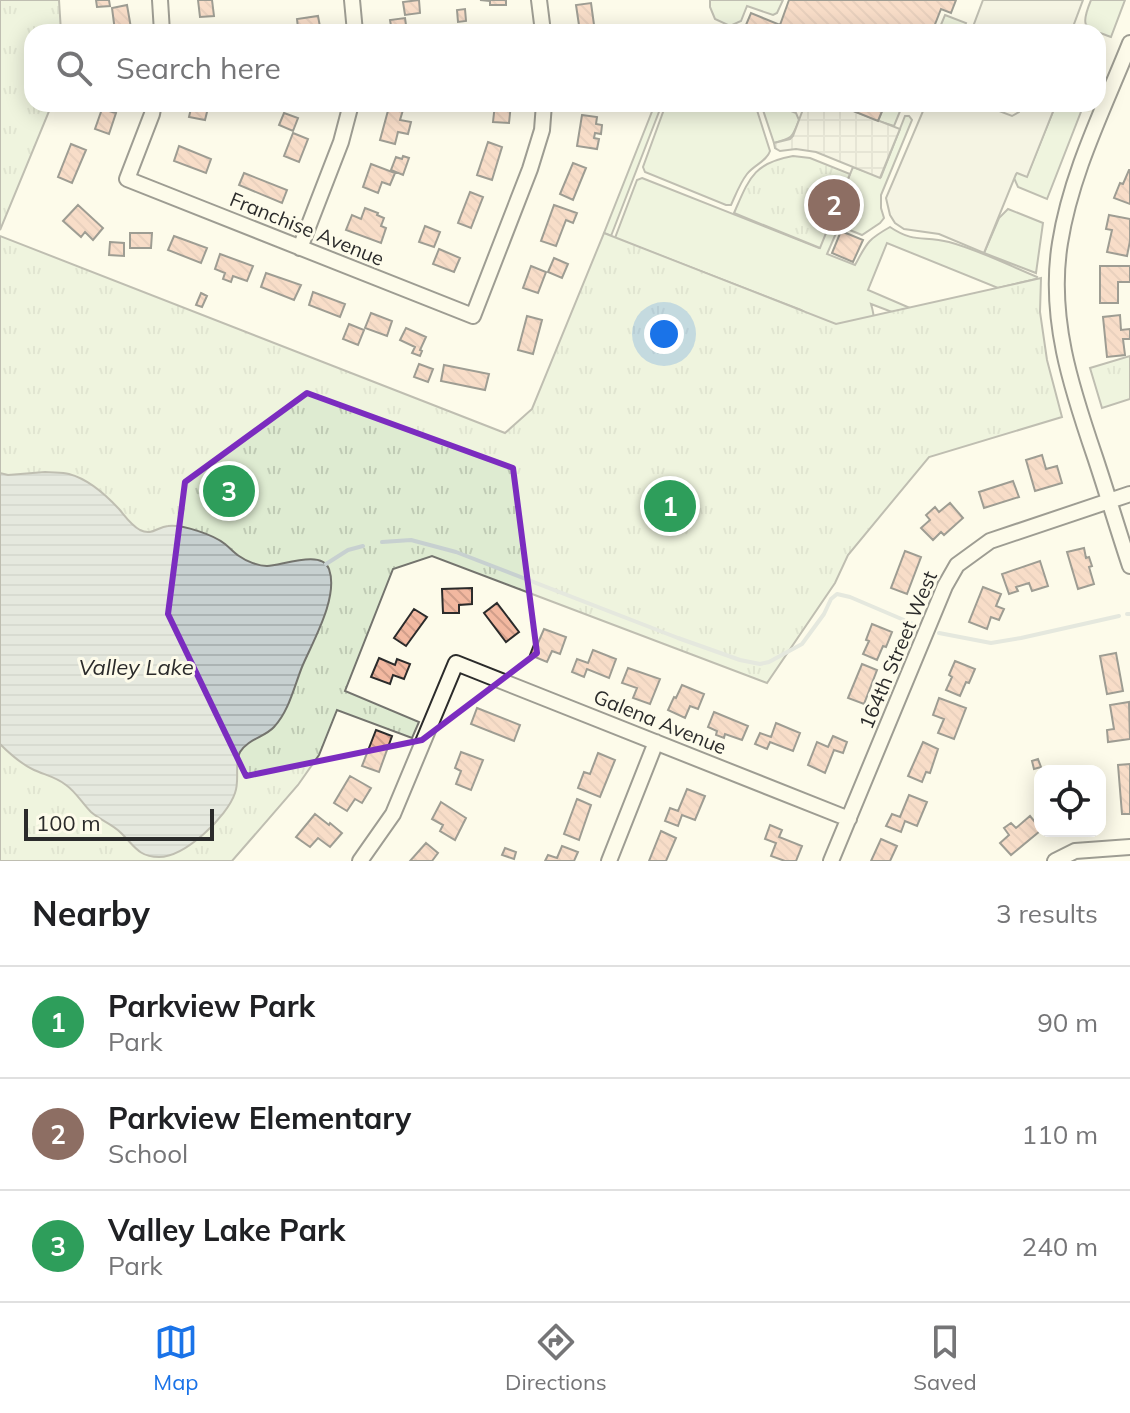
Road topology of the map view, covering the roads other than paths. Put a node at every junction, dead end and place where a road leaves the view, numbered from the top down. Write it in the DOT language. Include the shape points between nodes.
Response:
graph roads {
  1 [pos="160,0"];
  2 [pos="352,0"];
  3 [pos="539,0"];
  4 [pos="162,24"];
  5 [pos="354,24"];
  6 [pos="542,24"];
  7 [pos="1130,43"];
  8 [pos="1106,104"];
  9 [pos="152,112"];
  10 [pos="349,112"];
  11 [pos="543,112"];
  12 [pos="1103,112"];
  13 [pos="300,248"];
  14 [pos="1130,494"];
  15 [pos="1109,501"];
  16 [pos="1130,566"];
  17 [pos="656,742"];
  18 [pos="849,819"];
  19 [pos="1130,847"];
  20 [pos="360,861"];
  21 [pos="609,861"];
  22 [pos="831,861"];
  23 [pos="1055,861"];
  1 -- 4 [label="street"];
  2 -- 5 [label="street"];
  3 -- 6 [label="street"];
  7 -- 8 [label="street"];
  9 -- 13 [label="street, Franchise Avenue" via="127,179"];
  10 -- 13 [label="street"];
  11 -- 13 [label="street, Franchise Avenue" via="530,169 473,316"];
  12 -- 15 [label="street" via="1073,188 1059,245 1056,302 1071,386"];
  14 -- 15 [label="street, 164th Street West"];
  15 -- 16 [label="street"];
  15 -- 18 [label="street, 164th Street West" via="990,541 957,565"];
  17 -- 18 [label="street, Galena Avenue"];
  17 -- 20 [label="street, Galena Avenue" via="456,663 393,814"];
  17 -- 21 [label="street"];
  18 -- 22 [label="street, 164th Street West"];
  19 -- 23 [label="street" via="1075,851"];
}
